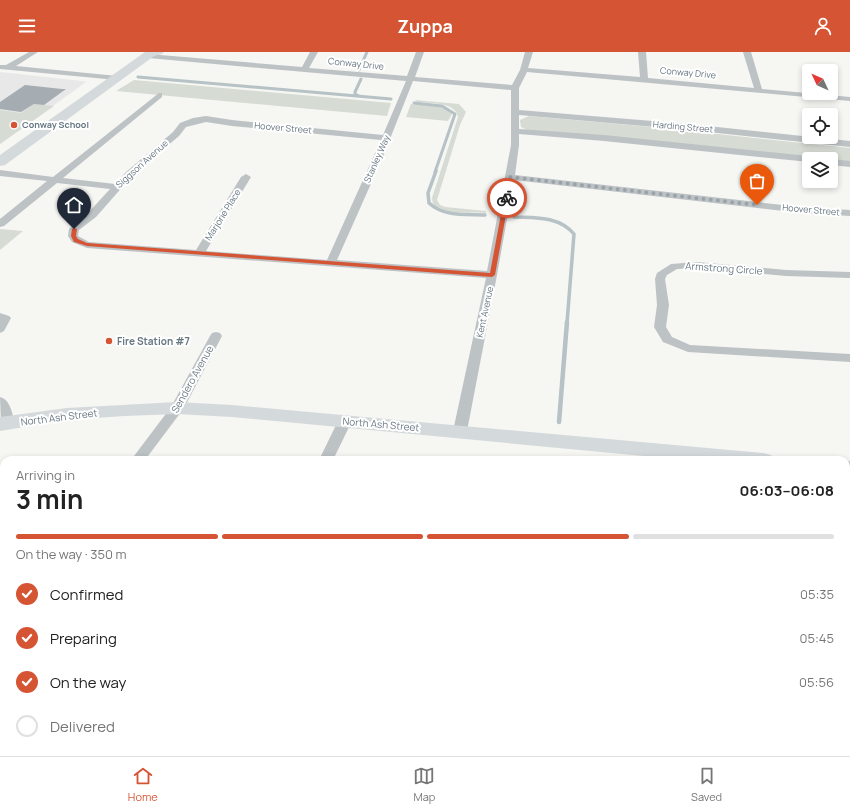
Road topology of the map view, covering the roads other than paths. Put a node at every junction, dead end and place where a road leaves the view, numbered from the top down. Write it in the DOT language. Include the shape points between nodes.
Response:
graph roads {
  1 [pos="34,52"];
  2 [pos="314,52"];
  3 [pos="420,52"];
  4 [pos="529,52"];
  5 [pos="642,52"];
  6 [pos="747,52"];
  7 [pos="151,53"];
  8 [pos="0,67"];
  9 [pos="9,68"];
  10 [pos="305,69"];
  11 [pos="524,70"];
  12 [pos="117,78"];
  13 [pos="411,79"];
  14 [pos="644,80"];
  15 [pos="515,88"];
  16 [pos="759,90"];
  17 [pos="159,96"];
  18 [pos="850,99"];
  19 [pos="515,112"];
  20 [pos="181,127"];
  21 [pos="514,131"];
  22 [pos="386,138"];
  23 [pos="850,144"];
  24 [pos="802,158"];
  25 [pos="0,162"];
  26 [pos="838,163"];
  27 [pos="850,164"];
  28 [pos="0,173"];
  29 [pos="246,177"];
  30 [pos="510,177"];
  31 [pos="54,180"];
  32 [pos="116,187"];
  33 [pos="850,214"];
  34 [pos="0,224"];
  35 [pos="199,253"];
  36 [pos="330,264"];
  37 [pos="492,275"];
  38 [pos="850,275"];
  39 [pos="0,316"];
  40 [pos="0,329"];
  41 [pos="216,336"];
  42 [pos="850,358"];
  43 [pos="0,401"];
  44 [pos="177,408"];
  45 [pos="345,421"];
  46 [pos="4,424"];
  47 [pos="460,431"];
  48 [pos="141,456"];
  49 [pos="328,456"];
  50 [pos="721,456"];
  1 -- 9 [label="street"];
  2 -- 10 [label="street"];
  3 -- 13 [label="street, Stanley Way"];
  4 -- 11 [label="street, Kent Avenue"];
  5 -- 14 [label="street"];
  6 -- 16 [label="street"];
  7 -- 10 [label="street, Conway Drive"];
  7 -- 12 [label="main road"];
  8 -- 9 [label="street"];
  9 -- 12 [label="street"];
  10 -- 13 [label="street, Conway Drive"];
  11 -- 14 [label="street, Conway Drive"];
  11 -- 15 [label="street, Kent Avenue"];
  12 -- 25 [label="main road"];
  13 -- 15 [label="street, Conway Drive"];
  13 -- 22 [label="street, Stanley Way"];
  14 -- 16 [label="street, Conway Drive"];
  15 -- 19 [label="street, Kent Avenue"];
  16 -- 18 [label="street, Conway Drive"];
  17 -- 31 [label="street"];
  19 -- 21 [label="street, Kent Avenue"];
  19 -- 23 [label="street, Harding Street"];
  20 -- 22 [label="street, Hoover Street" via="193,121 206,119"];
  20 -- 32 [label="street, Siggson Avenue"];
  21 -- 24 [label="street, Harding Street" via="620,139"];
  21 -- 30 [label="street, Kent Avenue" via="515,145"];
  22 -- 36 [label="street, Stanley Way"];
  26 -- 27 [label="street"];
  28 -- 31 [label="street"];
  29 -- 35 [label="street, Marjorie Place"];
  30 -- 33 [label="street, Hoover Street"];
  30 -- 37 [label="street, Kent Avenue"];
  31 -- 32 [label="street"];
  31 -- 34 [label="street"];
  32 -- 35 [label="street, Siggson Avenue" via="92,215 74,229 73,236 76,240 87,245"];
  35 -- 36 [label="street"];
  36 -- 37 [label="street"];
  37 -- 47 [label="street, Kent Avenue"];
  38 -- 42 [label="street, Armstrong Circle" via="786,273 697,265 676,266 662,273 660,279 663,305 660,327 667,339 688,348"];
  39 -- 40 [label="street" via="5,318"];
  41 -- 44 [label="street, Sendero Avenue"];
  43 -- 46 [label="street"];
  44 -- 45 [label="main road, North Ash Street"];
  44 -- 46 [label="main road, North Ash Street" via="67,414"];
  44 -- 48 [label="street, Sendero Avenue"];
  45 -- 47 [label="main road, North Ash Street"];
  45 -- 49 [label="street"];
  47 -- 50 [label="main road, North Ash Street"];
}
